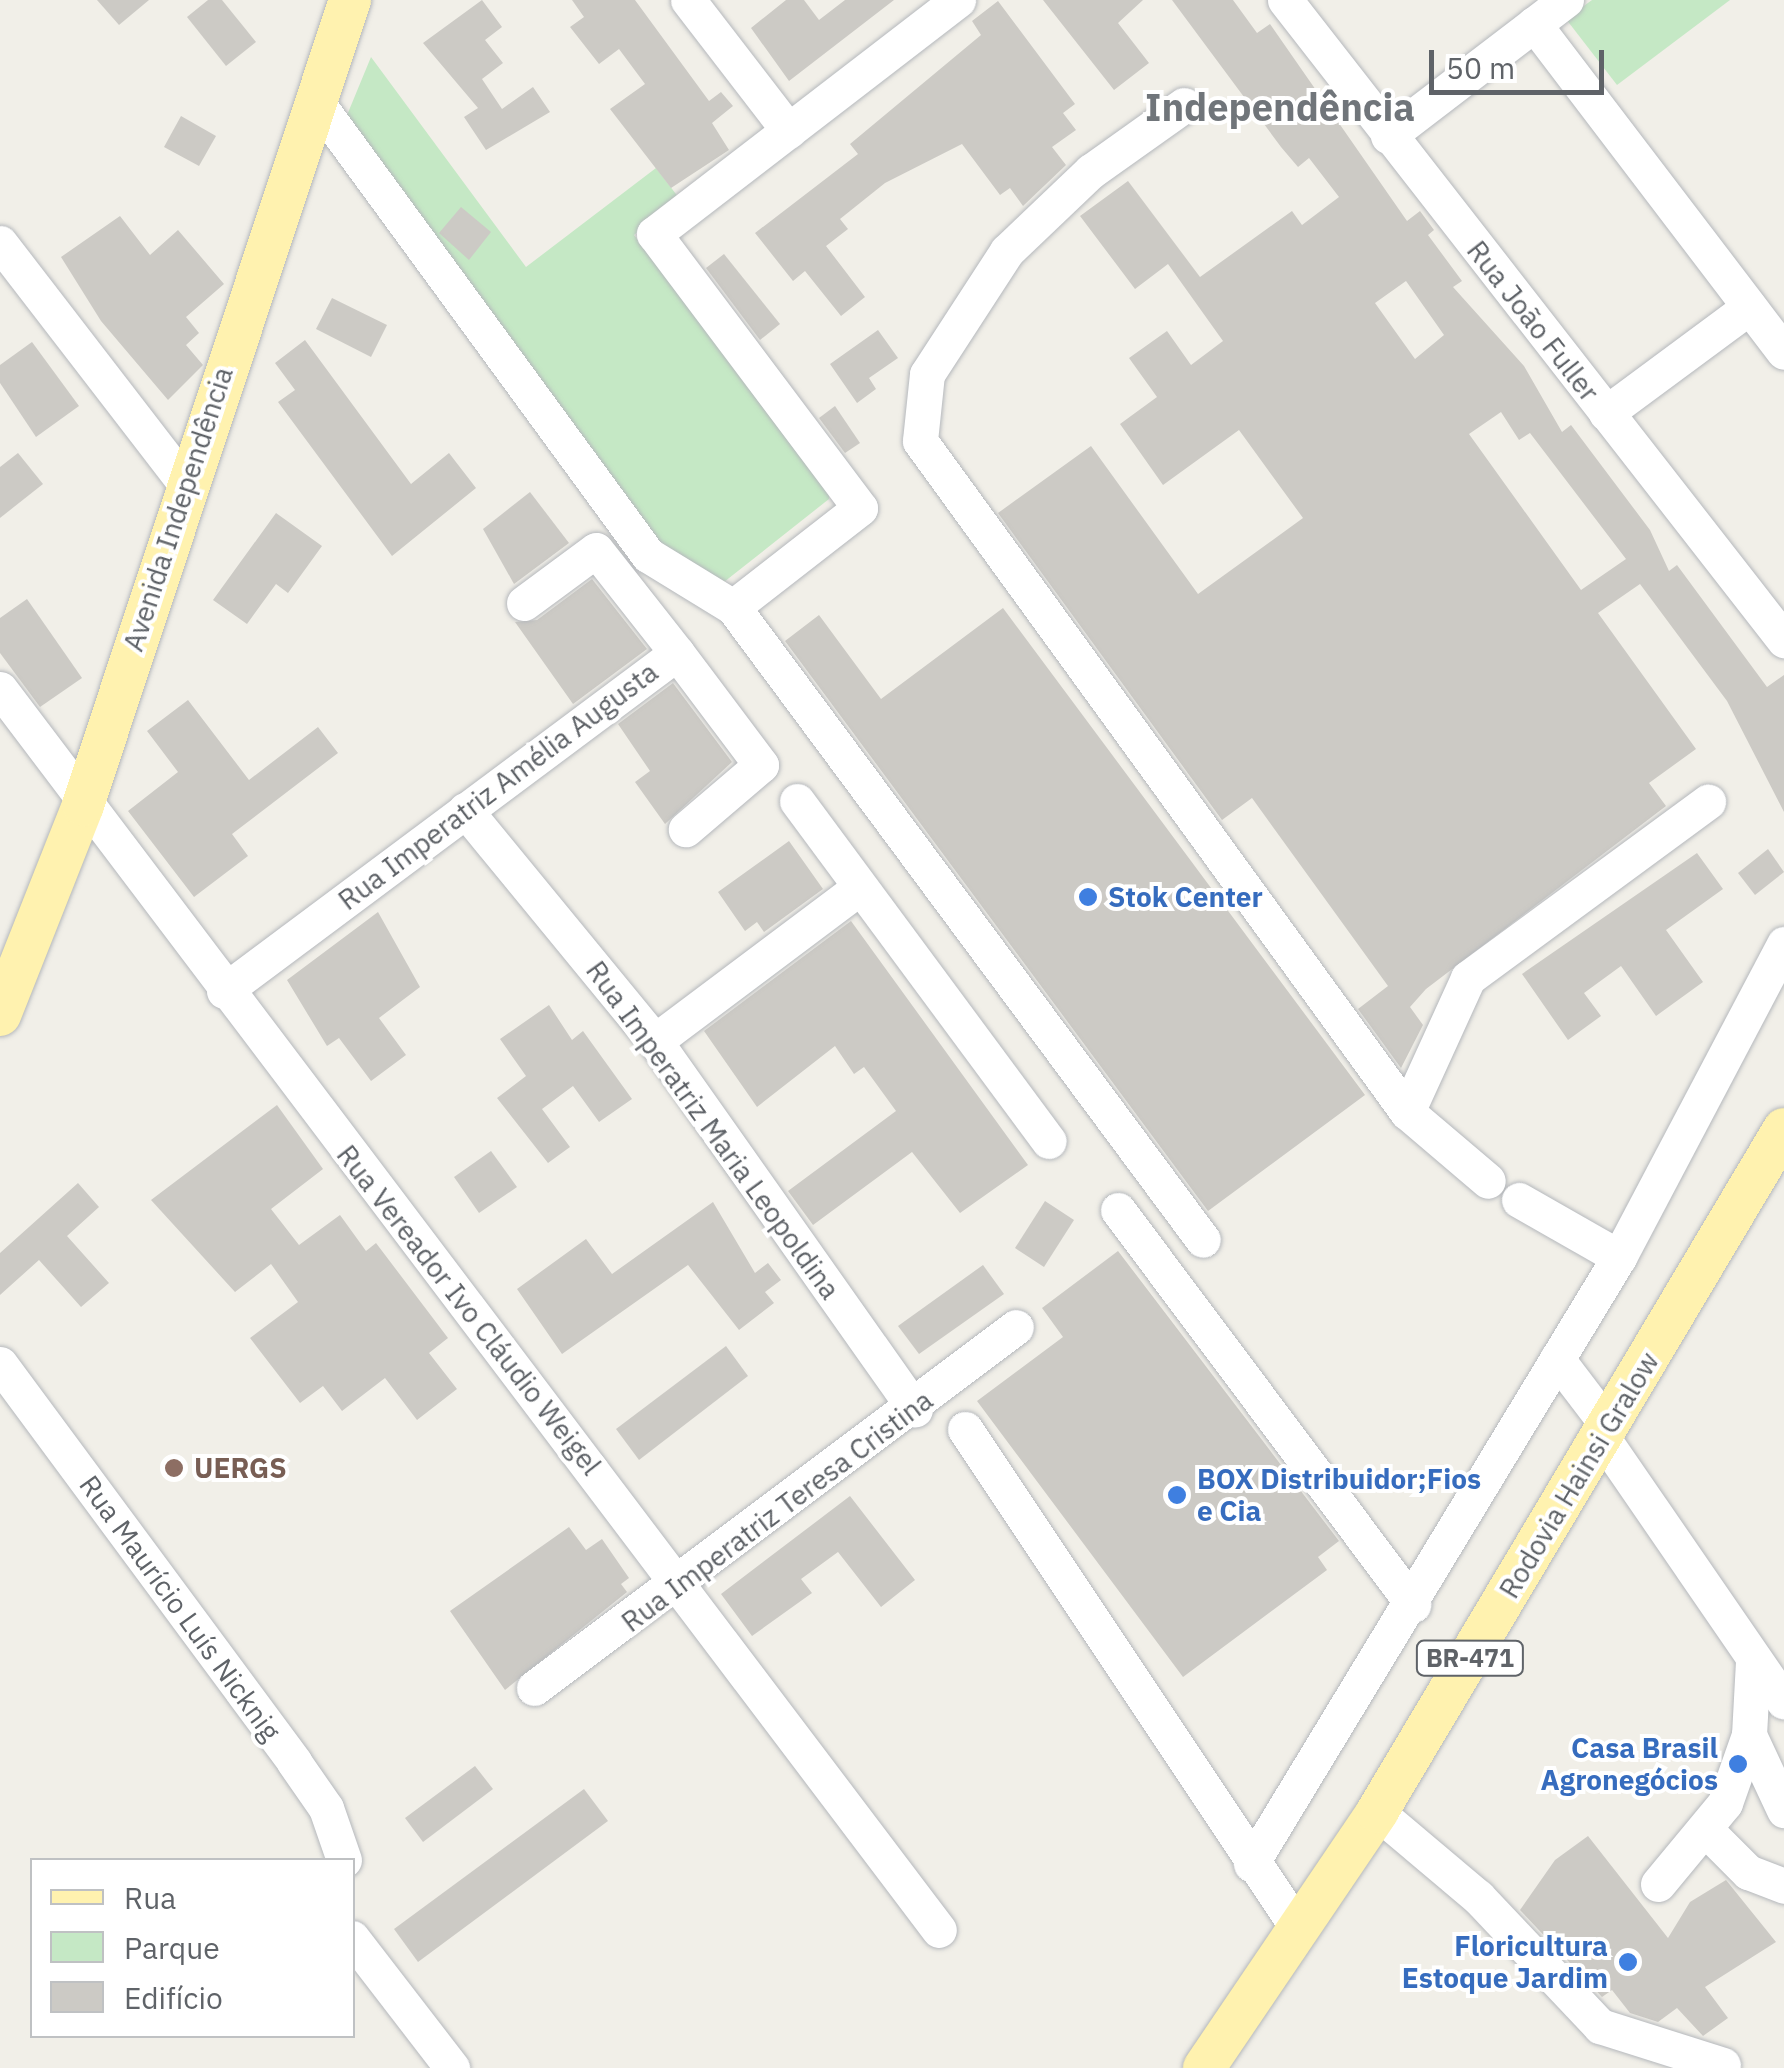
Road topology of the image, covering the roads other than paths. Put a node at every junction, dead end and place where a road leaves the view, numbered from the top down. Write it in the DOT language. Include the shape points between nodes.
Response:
graph roads {
  1 [pos="350,0"];
  2 [pos="688,0"];
  3 [pos="958,0"];
  4 [pos="1284,0"];
  5 [pos="1566,0"];
  6 [pos="1534,24"];
  7 [pos="316,100"];
  8 [pos="1184,105"];
  9 [pos="789,130"];
  10 [pos="1388,136"];
  11 [pos="0,243"];
  12 [pos="1749,307"];
  13 [pos="1784,352"];
  14 [pos="1606,413"];
  15 [pos="184,482"];
  16 [pos="524,603"];
  17 [pos="733,608"];
  18 [pos="1784,640"];
  19 [pos="677,653"];
  20 [pos="0,689"];
  21 [pos="798,801"];
  22 [pos="1708,802"];
  23 [pos="83,806"];
  24 [pos="464,810"];
  25 [pos="686,829"];
  26 [pos="859,888"];
  27 [pos="1779,965"];
  28 [pos="224,991"];
  29 [pos="0,1015"];
  30 [pos="655,1042"];
  31 [pos="1408,1112"];
  32 [pos="1784,1129"];
  33 [pos="1050,1141"];
  34 [pos="1488,1182"];
  35 [pos="1518,1200"];
  36 [pos="1118,1210"];
  37 [pos="1203,1240"];
  38 [pos="1620,1258"];
  39 [pos="1016,1327"];
  40 [pos="1557,1358"];
  41 [pos="0,1364"];
  42 [pos="915,1410"];
  43 [pos="965,1429"];
  44 [pos="1605,1431"];
  45 [pos="681,1587"];
  46 [pos="1414,1605"];
  47 [pos="1752,1662"];
  48 [pos="534,1688"];
  49 [pos="1784,1702"];
  50 [pos="1749,1735"];
  51 [pos="1784,1810"];
  52 [pos="1378,1812"];
  53 [pos="1708,1832"];
  54 [pos="343,1858"];
  55 [pos="1252,1864"];
  56 [pos="1658,1884"];
  57 [pos="1784,1886"];
  58 [pos="939,1930"];
  59 [pos="1299,1930"];
  60 [pos="355,1942"];
  61 [pos="1723,2065"];
  62 [pos="452,2068"];
  63 [pos="1204,2068"];
  1 -- 7 [label="main road, Avenida Independência"];
  2 -- 9 [label="street"];
  3 -- 9 [label="street"];
  4 -- 10 [label="street, Rua João Fuller"];
  5 -- 6 [label="street"];
  6 -- 10 [label="street"];
  6 -- 12 [label="street"];
  7 -- 15 [label="main road, Avenida Independência"];
  7 -- 17 [label="street" via="648,554"];
  8 -- 31 [label="street" via="1091,171 1006,251 927,374 920,441"];
  9 -- 17 [label="street" via="654,234 860,508"];
  10 -- 14 [label="street, Rua João Fuller"];
  11 -- 15 [label="street"];
  12 -- 13 [label="street"];
  12 -- 14 [label="street"];
  14 -- 18 [label="street, Rua João Fuller"];
  15 -- 23 [label="main road, Avenida Independência"];
  16 -- 19 [label="street" via="596,550"];
  17 -- 37 [label="street"];
  19 -- 24 [label="street, Rua Imperatriz Amélia Augusta"];
  19 -- 25 [label="street, Rua Imperatriz Amélia Augusta" via="761,766"];
  20 -- 23 [label="street, Rua Vereador Ivo Cláudio Weigel"];
  21 -- 26 [label="street"];
  22 -- 31 [label="street" via="1468,978"];
  23 -- 28 [label="street, Rua Vereador Ivo Cláudio Weigel"];
  23 -- 29 [label="main road, Avenida Independência"];
  24 -- 28 [label="street, Rua Imperatriz Amélia Augusta"];
  24 -- 30 [label="street, Rua Imperatriz Maria Leopoldina"];
  26 -- 30 [label="street"];
  26 -- 33 [label="street"];
  27 -- 38 [label="street"];
  28 -- 45 [label="street, Rua Vereador Ivo Cláudio Weigel"];
  30 -- 42 [label="street, Rua Imperatriz Maria Leopoldina"];
  31 -- 34 [label="street"];
  32 -- 44 [label="main road, Rodovia Hainsi Gralow / BR-471"];
  35 -- 38 [label="street"];
  36 -- 46 [label="street"];
  38 -- 40 [label="street"];
  39 -- 42 [label="street, Rua Imperatriz Teresa Cristina"];
  40 -- 44 [label="street"];
  40 -- 46 [label="street"];
  41 -- 54 [label="street, Rua Maurício Luís Nicknig" via="326,1808"];
  42 -- 45 [label="street, Rua Imperatriz Teresa Cristina"];
  43 -- 55 [label="street" via="1184,1747"];
  44 -- 47 [label="street"];
  44 -- 52 [label="main road, Rodovia Hainsi Gralow / BR-471"];
  45 -- 48 [label="street, Rua Imperatriz Teresa Cristina"];
  45 -- 58 [label="street, Rua Vereador Ivo Cláudio Weigel"];
  46 -- 55 [label="street"];
  47 -- 49 [label="street"];
  47 -- 50 [label="street"];
  50 -- 51 [label="street"];
  50 -- 53 [label="street"];
  52 -- 59 [label="main road, Rodovia Hainsi Gralow / BR-471"];
  52 -- 61 [label="street" via="1478,1897 1600,2026"];
  53 -- 56 [label="street"];
  53 -- 57 [label="street" via="1748,1872"];
  55 -- 59 [label="street"];
  59 -- 63 [label="main road, Rodovia Hainsi Gralow / BR-471"];
  60 -- 62 [label="street"];
}
